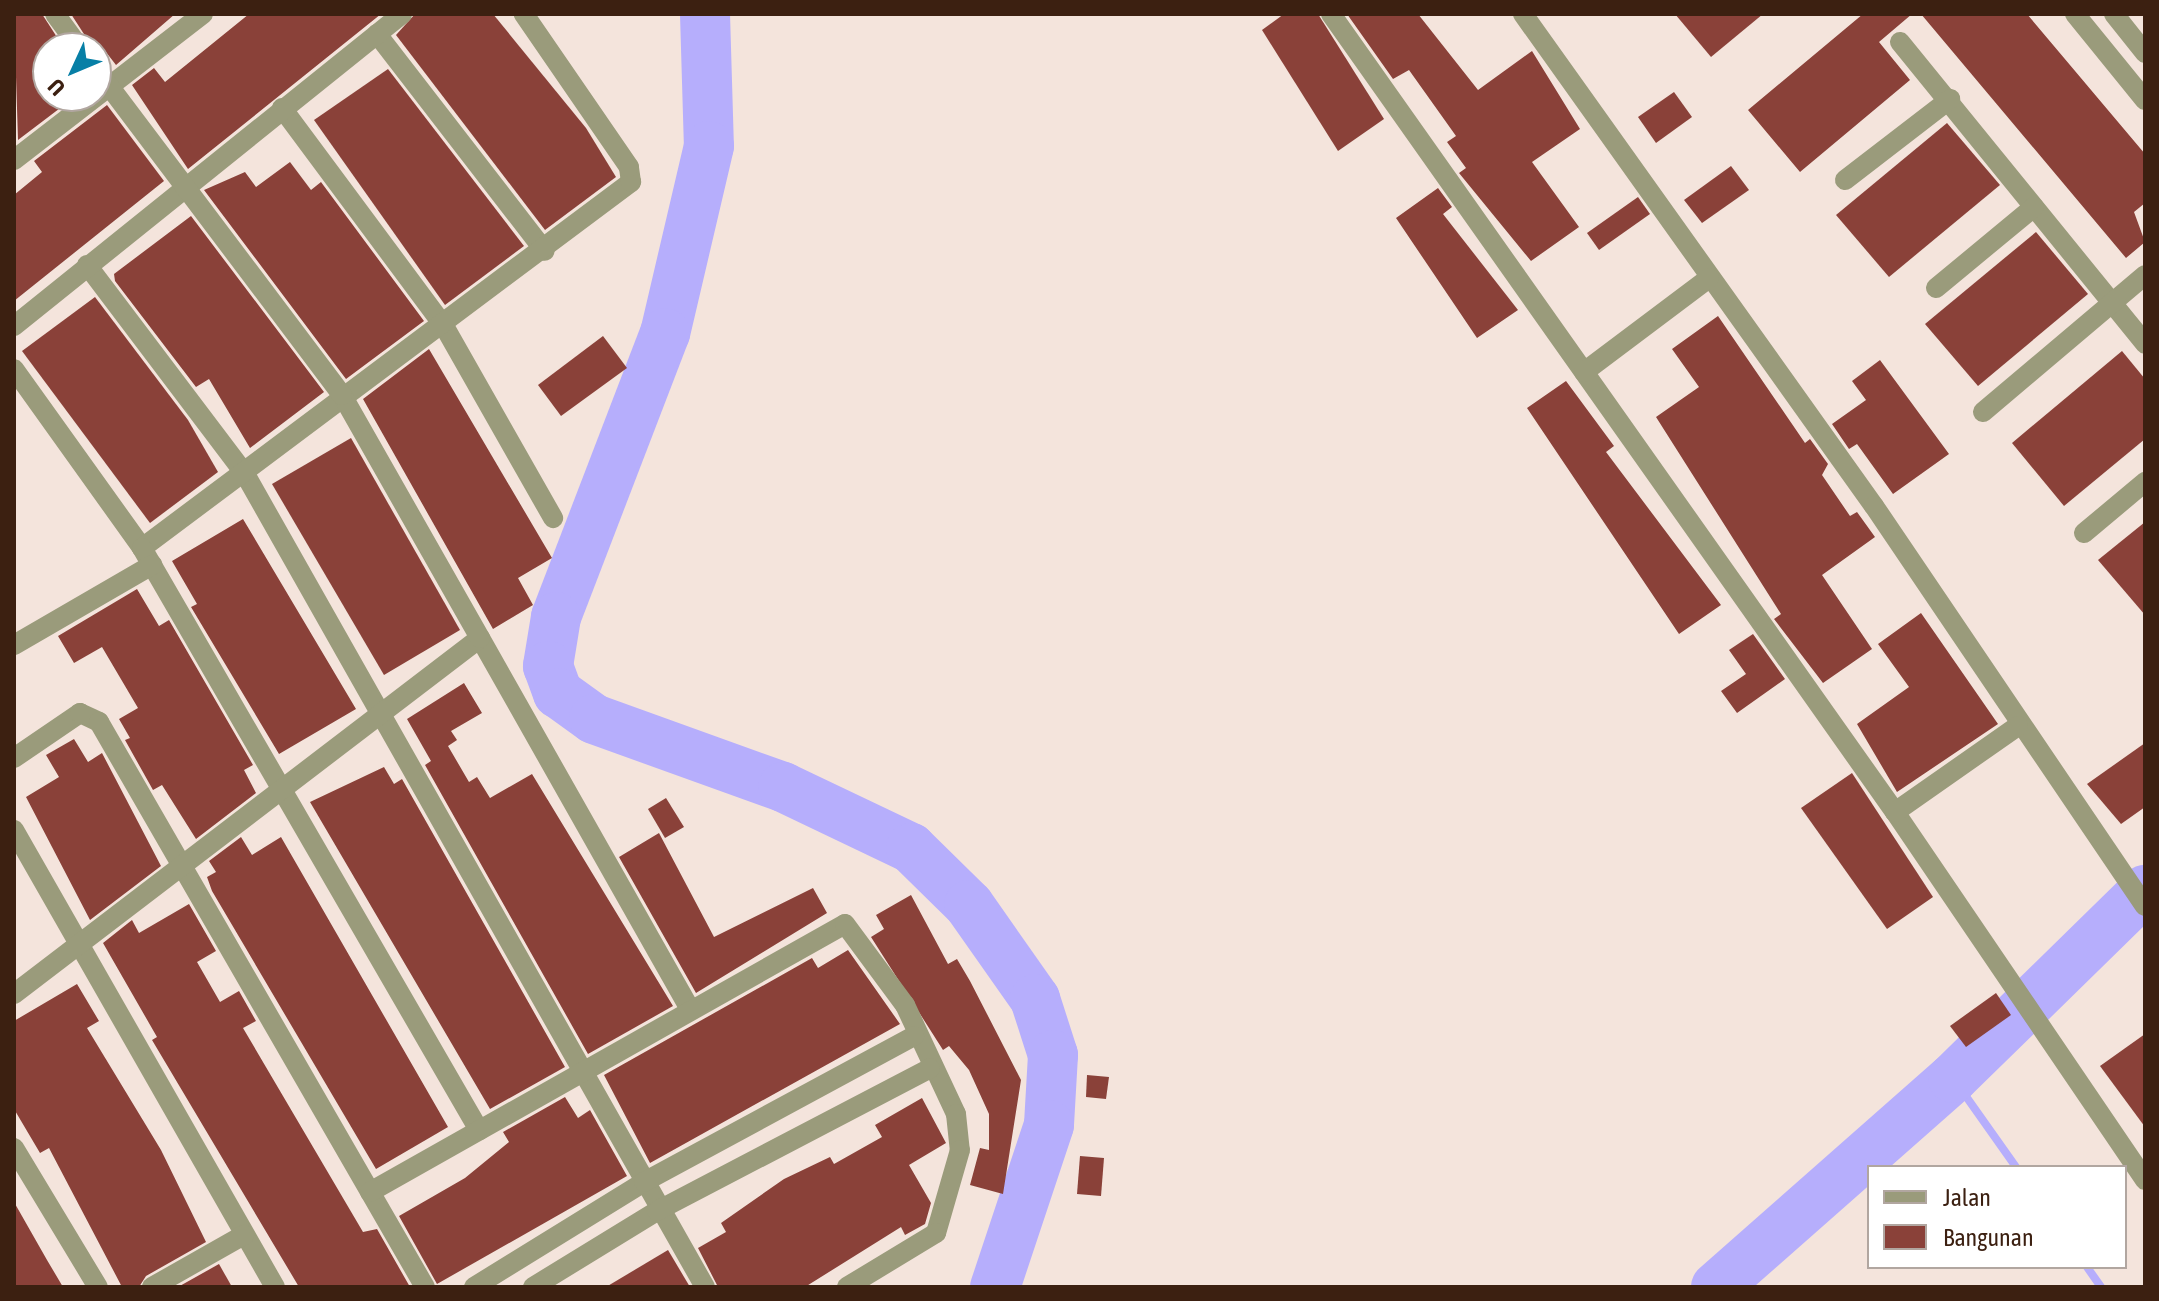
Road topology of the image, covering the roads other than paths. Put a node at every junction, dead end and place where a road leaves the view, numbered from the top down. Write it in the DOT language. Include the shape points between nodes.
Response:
graph roads {
  1 [pos="55,14"];
  2 [pos="203,14"];
  3 [pos="402,14"];
  4 [pos="524,14"];
  5 [pos="1331,14"];
  6 [pos="1523,14"];
  7 [pos="2075,14"];
  8 [pos="2114,14"];
  9 [pos="68,32"];
  10 [pos="377,34"];
  11 [pos="1900,42"];
  12 [pos="2145,53"];
  13 [pos="112,85"];
  14 [pos="112,90"];
  15 [pos="1950,99"];
  16 [pos="2145,100"];
  17 [pos="282,108"];
  18 [pos="77,112"];
  19 [pos="14,160"];
  20 [pos="1845,180"];
  21 [pos="183,185"];
  22 [pos="2034,207"];
  23 [pos="545,251"];
  24 [pos="87,265"];
  25 [pos="2145,275"];
  26 [pos="1709,278"];
  27 [pos="1936,288"];
  28 [pos="2109,303"];
  29 [pos="14,326"];
  30 [pos="444,326"];
  31 [pos="2145,344"];
  32 [pos="14,369"];
  33 [pos="1584,372"];
  34 [pos="342,395"];
  35 [pos="1983,412"];
  36 [pos="245,474"];
  37 [pos="2145,482"];
  38 [pos="553,518"];
  39 [pos="2084,533"];
  40 [pos="147,556"];
  41 [pos="480,638"];
  42 [pos="14,645"];
  43 [pos="378,715"];
  44 [pos="2018,726"];
  45 [pos="14,758"];
  46 [pos="280,791"];
  47 [pos="1895,812"];
  48 [pos="14,830"];
  49 [pos="182,866"];
  50 [pos="2145,906"];
  51 [pos="80,944"];
  52 [pos="14,994"];
  53 [pos="689,1007"];
  54 [pos="914,1036"];
  55 [pos="930,1068"];
  56 [pos="586,1070"];
  57 [pos="479,1130"];
  58 [pos="14,1148"];
  59 [pos="2145,1180"];
  60 [pos="644,1182"];
  61 [pos="370,1192"];
  62 [pos="657,1211"];
  63 [pos="244,1235"];
  64 [pos="98,1287"];
  65 [pos="152,1287"];
  66 [pos="275,1287"];
  67 [pos="425,1287"];
  68 [pos="474,1287"];
  69 [pos="533,1287"];
  70 [pos="705,1287"];
  71 [pos="847,1287"];
  1 -- 9 [label="street"];
  2 -- 13 [label="street"];
  3 -- 10 [label="street"];
  4 -- 23 [label="street" via="633,175"];
  5 -- 33 [label="street"];
  6 -- 26 [label="street"];
  7 -- 16 [label="street"];
  8 -- 12 [label="street"];
  10 -- 17 [label="street"];
  10 -- 23 [label="street"];
  11 -- 15 [label="street"];
  14 -- 21 [label="street"];
  15 -- 20 [label="street"];
  15 -- 22 [label="street"];
  17 -- 21 [label="street"];
  17 -- 30 [label="street"];
  18 -- 19 [label="street"];
  21 -- 24 [label="street"];
  21 -- 34 [label="street"];
  22 -- 27 [label="street"];
  22 -- 28 [label="street"];
  23 -- 30 [label="street"];
  24 -- 29 [label="street"];
  24 -- 36 [label="street"];
  25 -- 28 [label="street"];
  26 -- 33 [label="street"];
  26 -- 44 [label="street" via="1874,506"];
  28 -- 31 [label="street"];
  28 -- 35 [label="street"];
  30 -- 34 [label="street"];
  30 -- 38 [label="street"];
  32 -- 40 [label="street"];
  33 -- 47 [label="street"];
  34 -- 36 [label="street"];
  34 -- 41 [label="street"];
  36 -- 40 [label="street"];
  36 -- 43 [label="street"];
  37 -- 39 [label="street"];
  40 -- 42 [label="street"];
  40 -- 46 [label="street"];
  41 -- 43 [label="street"];
  41 -- 53 [label="street"];
  43 -- 46 [label="street"];
  43 -- 56 [label="street"];
  44 -- 47 [label="street"];
  44 -- 50 [label="street"];
  45 -- 49 [label="street" via="90,713"];
  46 -- 49 [label="street"];
  46 -- 57 [label="street"];
  47 -- 59 [label="street"];
  48 -- 51 [label="street"];
  49 -- 51 [label="street"];
  49 -- 61 [label="street"];
  51 -- 52 [label="street"];
  51 -- 63 [label="street"];
  53 -- 54 [label="street" via="845,924 905,1005"];
  53 -- 56 [label="street"];
  54 -- 55 [label="street"];
  54 -- 60 [label="street"];
  55 -- 62 [label="street"];
  55 -- 71 [label="street" via="959,1125 945,1219 922,1243"];
  56 -- 57 [label="street"];
  56 -- 60 [label="street"];
  57 -- 61 [label="street"];
  58 -- 64 [label="street"];
  60 -- 62 [label="street"];
  60 -- 68 [label="street"];
  61 -- 67 [label="street"];
  62 -- 69 [label="street"];
  62 -- 70 [label="street"];
  63 -- 65 [label="street"];
  63 -- 66 [label="street"];
}
